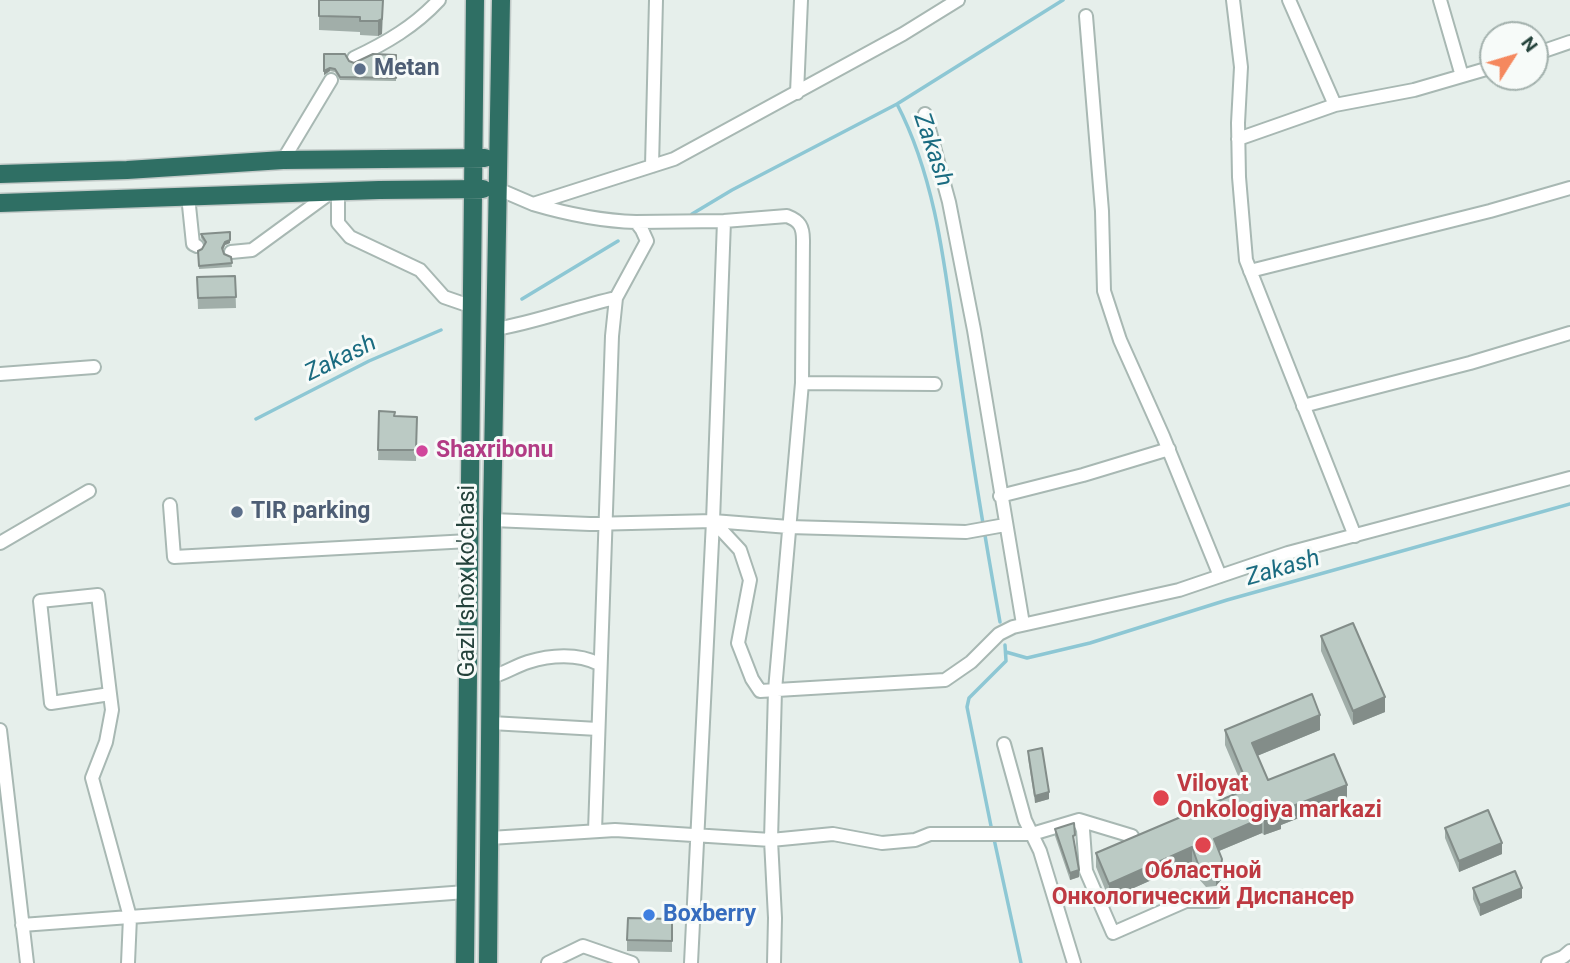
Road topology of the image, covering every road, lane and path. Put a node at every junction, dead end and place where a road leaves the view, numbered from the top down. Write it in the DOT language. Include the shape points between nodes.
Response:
graph roads {
  1 [pos="439,0"];
  2 [pos="475,0"];
  3 [pos="501,0"];
  4 [pos="656,0"];
  5 [pos="801,0"];
  6 [pos="1233,0"];
  7 [pos="1289,0"];
  8 [pos="1440,0"];
  9 [pos="955,1"];
  10 [pos="1086,16"];
  11 [pos="1570,42"];
  12 [pos="1549,49"];
  13 [pos="354,58"];
  14 [pos="1479,71"];
  15 [pos="1462,76"];
  16 [pos="331,80"];
  17 [pos="797,93"];
  18 [pos="1335,105"];
  19 [pos="925,114"];
  20 [pos="1238,139"];
  21 [pos="474,158"];
  22 [pos="499,158"];
  23 [pos="283,160"];
  24 [pos="652,166"];
  25 [pos="127,170"];
  26 [pos="0,174"];
  27 [pos="1570,188"];
  28 [pos="474,189"];
  29 [pos="498,189"];
  30 [pos="335,192"];
  31 [pos="188,197"];
  32 [pos="129,198"];
  33 [pos="0,203"];
  34 [pos="533,204"];
  35 [pos="724,221"];
  36 [pos="635,222"];
  37 [pos="197,246"];
  38 [pos="231,252"];
  39 [pos="1250,271"];
  40 [pos="616,298"];
  41 [pos="473,307"];
  42 [pos="496,329"];
  43 [pos="1570,333"];
  44 [pos="93,367"];
  45 [pos="0,374"];
  46 [pos="802,383"];
  47 [pos="935,384"];
  48 [pos="1303,406"];
  49 [pos="1169,449"];
  50 [pos="1570,478"];
  51 [pos="89,491"];
  52 [pos="1000,496"];
  53 [pos="170,505"];
  54 [pos="492,520"];
  55 [pos="713,521"];
  56 [pos="607,524"];
  57 [pos="1001,526"];
  58 [pos="789,527"];
  59 [pos="1355,536"];
  60 [pos="469,541"];
  61 [pos="0,543"];
  62 [pos="1220,576"];
  63 [pos="1023,624"];
  64 [pos="599,664"];
  65 [pos="491,677"];
  66 [pos="775,690"];
  67 [pos="110,694"];
  68 [pos="491,723"];
  69 [pos="598,729"];
  70 [pos="0,730"];
  71 [pos="1004,744"];
  72 [pos="1079,820"];
  73 [pos="595,831"];
  74 [pos="1032,834"];
  75 [pos="698,836"];
  76 [pos="1132,836"];
  77 [pos="490,838"];
  78 [pos="771,840"];
  79 [pos="466,892"];
  80 [pos="1216,901"];
  81 [pos="130,917"];
  82 [pos="22,925"];
  83 [pos="1570,951"];
  84 [pos="27,963"];
  85 [pos="128,963"];
  86 [pos="465,963"];
  87 [pos="488,963"];
  88 [pos="548,963"];
  89 [pos="632,963"];
  90 [pos="691,963"];
  91 [pos="774,963"];
  92 [pos="1074,963"];
  93 [pos="1548,963"];
  1 -- 13 [label="street" via="391,40"];
  2 -- 21 [label="highway, Gazli shox ko'chasi"];
  3 -- 22 [label="highway, Gazli shox ko'chasi"];
  4 -- 24 [label="street"];
  5 -- 17 [label="street"];
  6 -- 20 [label="street" via="1241,67"];
  7 -- 18 [label="street"];
  8 -- 15 [label="street"];
  9 -- 17 [label="street"];
  10 -- 49 [label="street" via="1104,291 1120,340"];
  11 -- 12 [label="street"];
  14 -- 15 [label="street"];
  15 -- 18 [label="street"];
  16 -- 23 [label="street"];
  17 -- 24 [label="street" via="674,159"];
  18 -- 20 [label="street"];
  19 -- 52 [label="street" via="952,215"];
  20 -- 39 [label="street" via="1245,260"];
  21 -- 22 [label="highway"];
  21 -- 23 [label="highway"];
  21 -- 28 [label="highway, Gazli shox ko'chasi"];
  22 -- 29 [label="highway, Gazli shox ko'chasi"];
  23 -- 25 [label="highway"];
  24 -- 34 [label="street"];
  25 -- 26 [label="highway"];
  25 -- 32 [label="highway"];
  27 -- 39 [label="street"];
  28 -- 29 [label="highway"];
  28 -- 30 [label="highway"];
  28 -- 41 [label="highway, Gazli shox ko'chasi"];
  29 -- 34 [label="street"];
  29 -- 42 [label="highway, Gazli shox ko'chasi"];
  30 -- 31 [label="highway"];
  30 -- 38 [label="street" via="253,250"];
  30 -- 41 [label="street" via="338,222 350,237 420,270 444,297"];
  31 -- 32 [label="highway"];
  31 -- 37 [label="street" via="193,244"];
  32 -- 33 [label="highway"];
  34 -- 36 [label="street" via="564,214"];
  35 -- 36 [label="street"];
  35 -- 46 [label="street" via="787,216 797,219 803,228"];
  35 -- 55 [label="street"];
  36 -- 40 [label="street" via="647,241"];
  39 -- 48 [label="street"];
  40 -- 42 [label="street"];
  40 -- 56 [label="street"];
  41 -- 60 [label="highway, Gazli shox ko'chasi"];
  42 -- 54 [label="highway, Gazli shox ko'chasi"];
  43 -- 48 [label="street"];
  44 -- 45 [label="street"];
  46 -- 47 [label="street"];
  46 -- 58 [label="street"];
  48 -- 59 [label="street"];
  49 -- 52 [label="street"];
  49 -- 62 [label="street"];
  50 -- 59 [label="street"];
  51 -- 61 [label="street"];
  52 -- 57 [label="street"];
  53 -- 60 [label="street" via="174,557"];
  54 -- 56 [label="street"];
  54 -- 65 [label="highway, Gazli shox ko'chasi"];
  55 -- 56 [label="street"];
  55 -- 58 [label="street"];
  55 -- 66 [label="street" via="740,550 750,580 738,643 760,691"];
  55 -- 75 [label="street"];
  56 -- 64 [label="street"];
  57 -- 58 [label="street" via="966,532"];
  57 -- 63 [label="street"];
  58 -- 66 [label="street"];
  59 -- 62 [label="street"];
  60 -- 79 [label="highway, Gazli shox ko'chasi"];
  62 -- 63 [label="street" via="1179,590"];
  63 -- 66 [label="street" via="999,634 945,680"];
  64 -- 65 [label="street" via="557,656"];
  64 -- 69 [label="street"];
  65 -- 68 [label="highway, Gazli shox ko'chasi"];
  66 -- 78 [label="street"];
  67 -- 67 [label="street" via="98,595 40,601 51,703"];
  67 -- 81 [label="street" via="106,742 92,778"];
  68 -- 69 [label="street"];
  68 -- 77 [label="highway, Gazli shox ko'chasi"];
  69 -- 73 [label="street"];
  70 -- 82 [label="street"];
  71 -- 74 [label="street"];
  72 -- 74 [label="street"];
  72 -- 76 [label="street"];
  72 -- 80 [label="street" via="1086,871 1113,933 1186,901"];
  73 -- 75 [label="street"];
  73 -- 77 [label="street"];
  74 -- 78 [label="street" via="930,834 882,843 833,834"];
  74 -- 92 [label="street"];
  75 -- 78 [label="street"];
  75 -- 90 [label="street"];
  77 -- 87 [label="highway, Gazli shox ko'chasi"];
  78 -- 91 [label="street"];
  79 -- 81 [label="street"];
  79 -- 86 [label="highway, Gazli shox ko'chasi"];
  81 -- 82 [label="street"];
  81 -- 85 [label="street"];
  82 -- 84 [label="street"];
  83 -- 93 [label="street"];
  88 -- 89 [label="street" via="583,946"];
}
